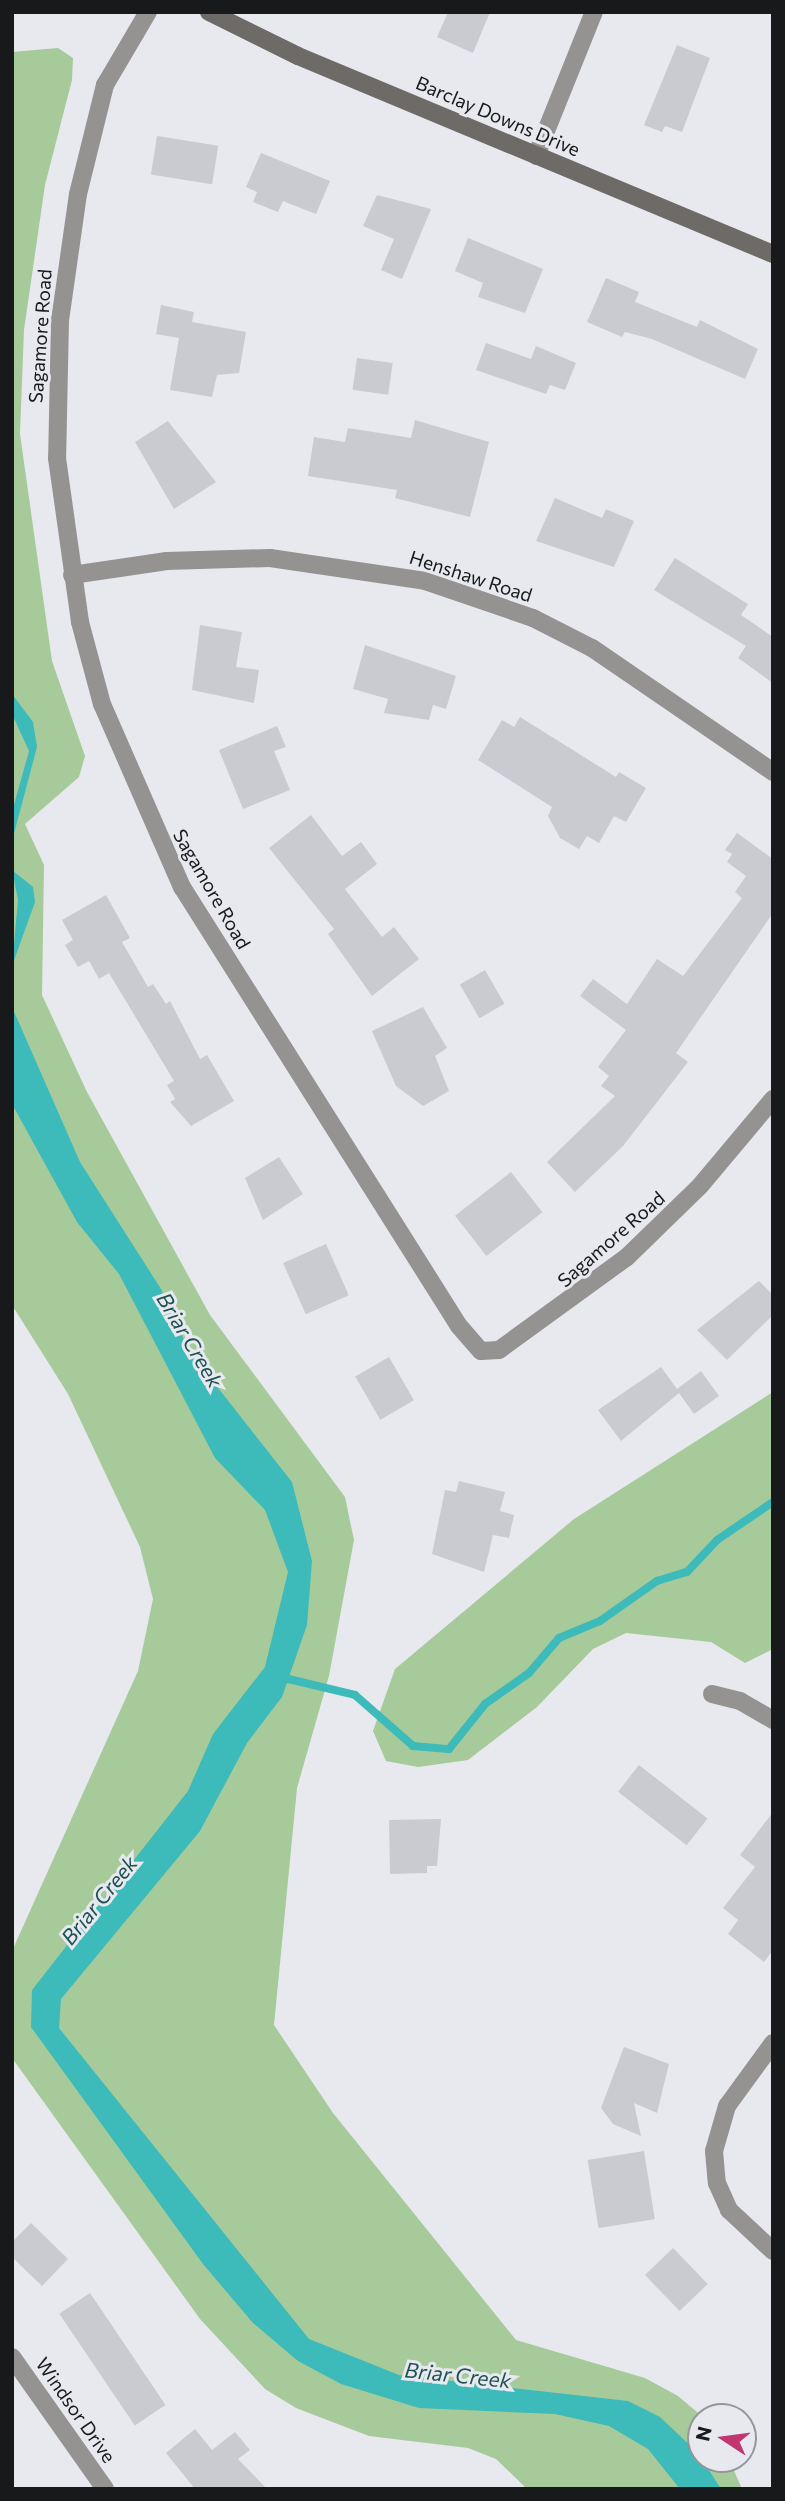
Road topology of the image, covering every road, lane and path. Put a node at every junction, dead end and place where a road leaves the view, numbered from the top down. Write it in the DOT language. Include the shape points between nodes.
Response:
graph roads {
  1 [pos="148,12"];
  2 [pos="209,12"];
  3 [pos="594,12"];
  4 [pos="536,156"];
  5 [pos="773,254"];
  6 [pos="72,575"];
  7 [pos="773,772"];
  8 [pos="773,1099"];
  9 [pos="712,1694"];
  10 [pos="773,1720"];
  11 [pos="773,2043"];
  12 [pos="773,2251"];
  13 [pos="12,2357"];
  14 [pos="105,2489"];
  1 -- 6 [label="street, Sagamore Road" via="105,85 65,263 56,424"];
  2 -- 4 [label="street, Barclay Downs Drive"];
  3 -- 4 [label="street"];
  4 -- 5 [label="street, Barclay Downs Drive"];
  6 -- 7 [label="street, Henshaw Road" via="167,561 270,558 425,580 523,614 592,648"];
  6 -- 8 [label="street, Sagamore Road" via="105,715 170,866 477,1349 496,1352 620,1263 696,1191"];
  9 -- 10 [label="street" via="740,1701"];
  11 -- 12 [label="street" via="727,2106 714,2151 717,2183 729,2210"];
  13 -- 14 [label="street, Windsor Drive"];
}
